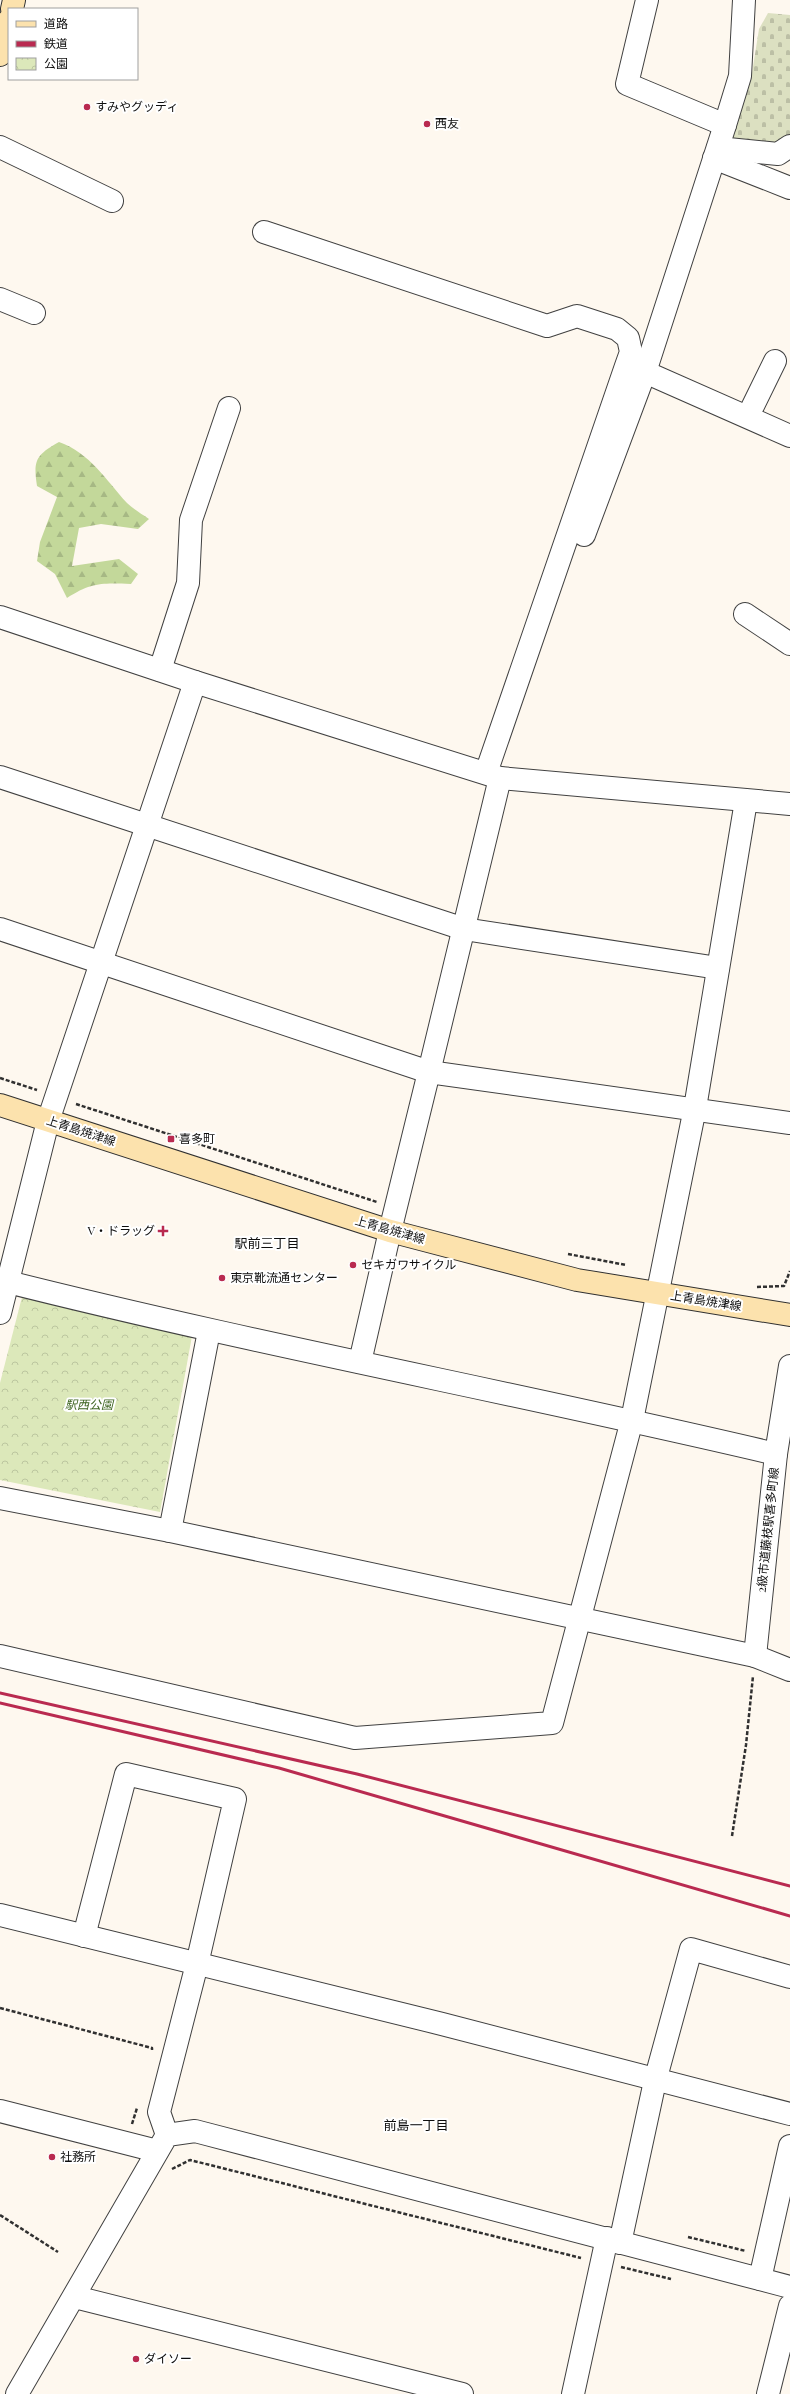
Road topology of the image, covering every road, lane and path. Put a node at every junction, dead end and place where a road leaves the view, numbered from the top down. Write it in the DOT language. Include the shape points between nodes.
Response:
graph roads {
  1 [pos="647,0"];
  2 [pos="744,0"];
  3 [pos="8,24"];
  4 [pos="0,55"];
  5 [pos="725,125"];
  6 [pos="790,146"];
  7 [pos="0,147"];
  8 [pos="716,153"];
  9 [pos="790,188"];
  10 [pos="112,201"];
  11 [pos="264,232"];
  12 [pos="0,300"];
  13 [pos="34,313"];
  14 [pos="775,361"];
  15 [pos="645,372"];
  16 [pos="229,408"];
  17 [pos="748,416"];
  18 [pos="790,436"];
  19 [pos="584,536"];
  20 [pos="745,614"];
  21 [pos="0,617"];
  22 [pos="790,644"];
  23 [pos="160,670"];
  24 [pos="195,682"];
  25 [pos="493,776"];
  26 [pos="0,777"];
  27 [pos="746,801"];
  28 [pos="790,804"];
  29 [pos="147,827"];
  30 [pos="0,929"];
  31 [pos="464,929"];
  32 [pos="102,965"];
  33 [pos="718,968"];
  34 [pos="430,1072"];
  35 [pos="73,1100"];
  36 [pos="0,1105"];
  37 [pos="695,1108"];
  38 [pos="48,1121"];
  39 [pos="790,1123"];
  40 [pos="395,1209"];
  41 [pos="390,1231"];
  42 [pos="562,1253"];
  43 [pos="632,1266"];
  44 [pos="790,1271"];
  45 [pos="4,1281"];
  46 [pos="756,1287"];
  47 [pos="658,1294"];
  48 [pos="0,1313"];
  49 [pos="790,1315"];
  50 [pos="209,1331"];
  51 [pos="360,1362"];
  52 [pos="790,1366"];
  53 [pos="632,1420"];
  54 [pos="780,1466"];
  55 [pos="0,1498"];
  56 [pos="170,1531"];
  57 [pos="579,1619"];
  58 [pos="0,1656"];
  59 [pos="755,1656"];
  60 [pos="790,1670"];
  61 [pos="732,1836"];
  62 [pos="0,1915"];
  63 [pos="84,1936"];
  64 [pos="197,1964"];
  65 [pos="790,1977"];
  66 [pos="0,2008"];
  67 [pos="150,2056"];
  68 [pos="655,2081"];
  69 [pos="139,2100"];
  70 [pos="0,2111"];
  71 [pos="790,2114"];
  72 [pos="124,2143"];
  73 [pos="162,2143"];
  74 [pos="790,2146"];
  75 [pos="168,2176"];
  76 [pos="0,2215"];
  77 [pos="684,2236"];
  78 [pos="613,2241"];
  79 [pos="58,2252"];
  80 [pos="766,2256"];
  81 [pos="602,2263"];
  82 [pos="760,2279"];
  83 [pos="790,2287"];
  84 [pos="75,2297"];
  85 [pos="790,2306"];
  86 [pos="17,2394"];
  87 [pos="462,2394"];
  88 [pos="573,2394"];
  89 [pos="768,2394"];
  1 -- 5 [label="street" via="627,84"];
  2 -- 5 [label="street" via="740,76"];
  3 -- 4 [label="main road"];
  5 -- 8 [label="street"];
  6 -- 8 [label="street" via="778,154"];
  7 -- 10 [label="street"];
  8 -- 9 [label="street"];
  8 -- 15 [label="street"];
  11 -- 25 [label="street" via="547,326 577,316 617,328 628,338 631,352"];
  12 -- 13 [label="street"];
  14 -- 17 [label="street"];
  15 -- 17 [label="street"];
  15 -- 19 [label="street"];
  16 -- 23 [label="street" via="191,520 188,583"];
  17 -- 18 [label="street"];
  20 -- 22 [label="street"];
  21 -- 23 [label="street"];
  23 -- 24 [label="street"];
  24 -- 25 [label="street"];
  24 -- 29 [label="street"];
  25 -- 27 [label="street"];
  25 -- 31 [label="street"];
  26 -- 29 [label="street"];
  27 -- 28 [label="street"];
  27 -- 33 [label="street"];
  29 -- 31 [label="street"];
  29 -- 32 [label="street"];
  30 -- 32 [label="street"];
  31 -- 33 [label="street"];
  31 -- 34 [label="street"];
  32 -- 34 [label="street"];
  32 -- 38 [label="street"];
  33 -- 37 [label="street"];
  34 -- 37 [label="street"];
  34 -- 40 [label="street"];
  35 -- 40 [label="path" via="77,1106"];
  36 -- 38 [label="main road, 上青島焼津線"];
  37 -- 39 [label="street"];
  37 -- 47 [label="street"];
  38 -- 41 [label="main road, 上青島焼津線"];
  38 -- 45 [label="street"];
  40 -- 41 [label="street"];
  41 -- 47 [label="main road, 上青島焼津線" via="577,1280"];
  41 -- 51 [label="street"];
  42 -- 43 [label="path"];
  44 -- 46 [label="path" via="784,1286"];
  45 -- 48 [label="street"];
  45 -- 50 [label="street"];
  47 -- 49 [label="main road, 上青島焼津線"];
  47 -- 53 [label="street"];
  50 -- 51 [label="street"];
  50 -- 56 [label="street"];
  51 -- 53 [label="street"];
  52 -- 54 [label="street, 2級市道藤枝駅喜多町線"];
  53 -- 54 [label="street"];
  53 -- 57 [label="street"];
  54 -- 59 [label="street, 2級市道藤枝駅喜多町線"];
  55 -- 56 [label="street"];
  56 -- 57 [label="street"];
  57 -- 58 [label="street" via="552,1723 354,1738"];
  57 -- 59 [label="street"];
  59 -- 60 [label="street"];
  59 -- 61 [label="path" via="746,1745"];
  62 -- 63 [label="street"];
  63 -- 64 [label="street"];
  63 -- 64 [label="street" via="126,1774 235,1799"];
  64 -- 68 [label="street" via="442,2024"];
  64 -- 73 [label="street" via="159,2112"];
  65 -- 68 [label="street" via="691,1949"];
  66 -- 67 [label="path" via="152,2048"];
  68 -- 71 [label="street"];
  68 -- 78 [label="street"];
  69 -- 72 [label="path"];
  70 -- 72 [label="street"];
  72 -- 73 [label="street"];
  73 -- 78 [label="street" via="195,2131"];
  73 -- 84 [label="street"];
  74 -- 80 [label="street"];
  75 -- 81 [label="path" via="171,2169 190,2160"];
  76 -- 79 [label="path"];
  77 -- 80 [label="path"];
  78 -- 81 [label="street"];
  78 -- 82 [label="street"];
  80 -- 82 [label="street"];
  81 -- 88 [label="street"];
  82 -- 83 [label="street"];
  84 -- 86 [label="street"];
  84 -- 87 [label="street"];
  85 -- 89 [label="street"];
}
